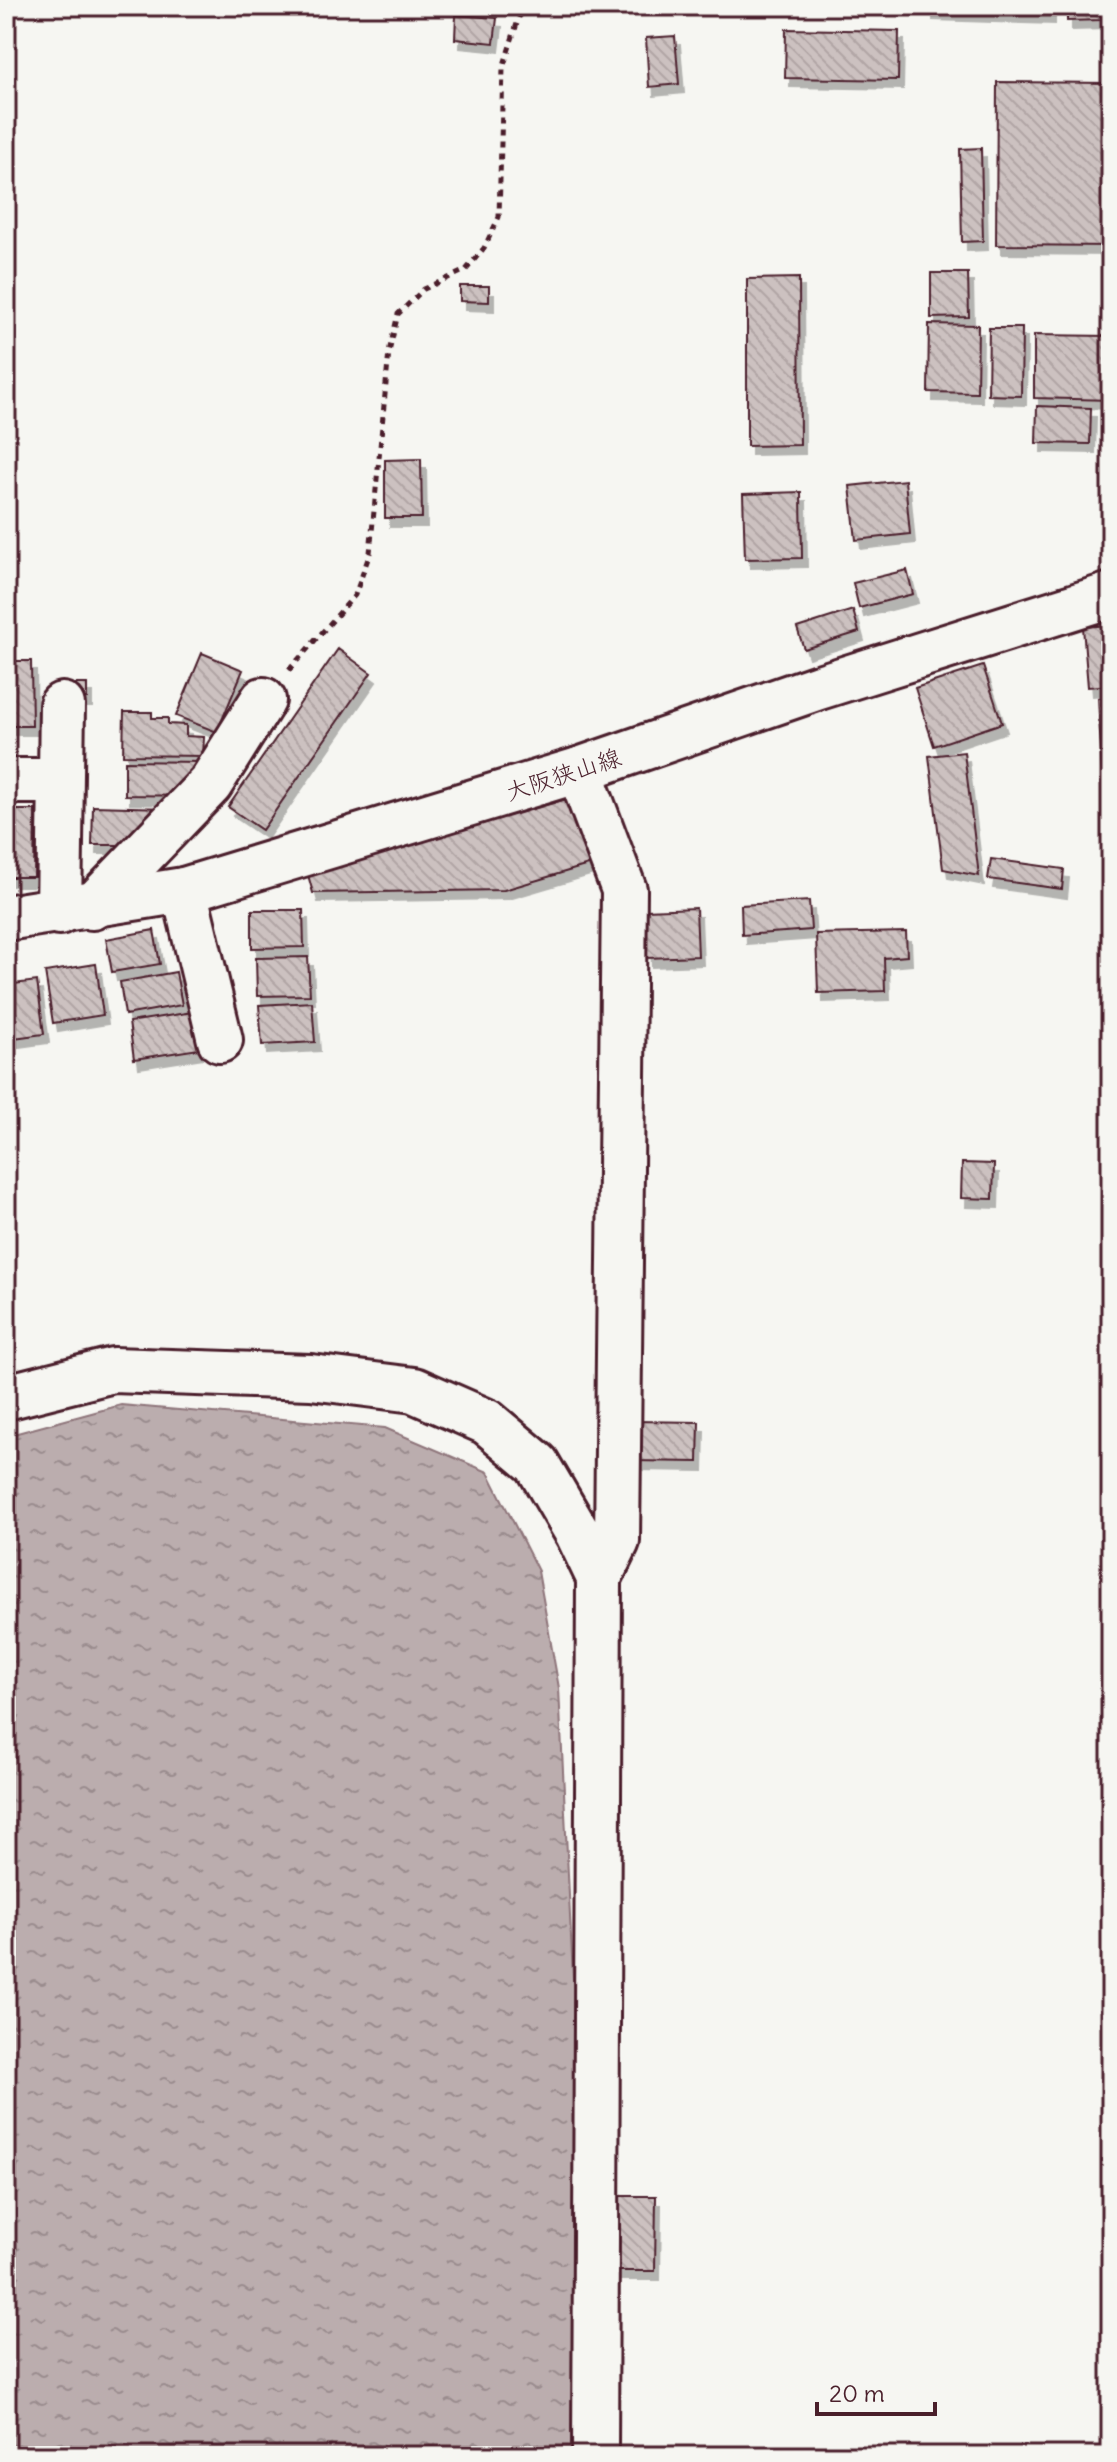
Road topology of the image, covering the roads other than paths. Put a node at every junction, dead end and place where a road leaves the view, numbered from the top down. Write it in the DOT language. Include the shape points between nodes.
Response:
graph roads {
  1 [pos="1111,595"];
  2 [pos="263,700"];
  3 [pos="62,705"];
  4 [pos="579,770"];
  5 [pos="6,781"];
  6 [pos="60,781"];
  7 [pos="184,890"];
  8 [pos="75,910"];
  9 [pos="6,918"];
  10 [pos="220,1040"];
  11 [pos="6,1397"];
  12 [pos="599,1578"];
  13 [pos="595,2456"];
  1 -- 4 [label="street, 大阪狭山線"];
  2 -- 8 [label="street" via="210,784"];
  3 -- 6 [label="street"];
  4 -- 7 [label="street, 大阪狭山線"];
  4 -- 12 [label="street" via="624,890 617,1541"];
  5 -- 6 [label="street"];
  6 -- 8 [label="street"];
  7 -- 8 [label="street, 大阪狭山線"];
  7 -- 10 [label="street"];
  8 -- 9 [label="street, 大阪狭山線"];
  11 -- 12 [label="street" via="113,1370 311,1377 414,1390 487,1422 537,1464"];
  12 -- 13 [label="street"];
}
